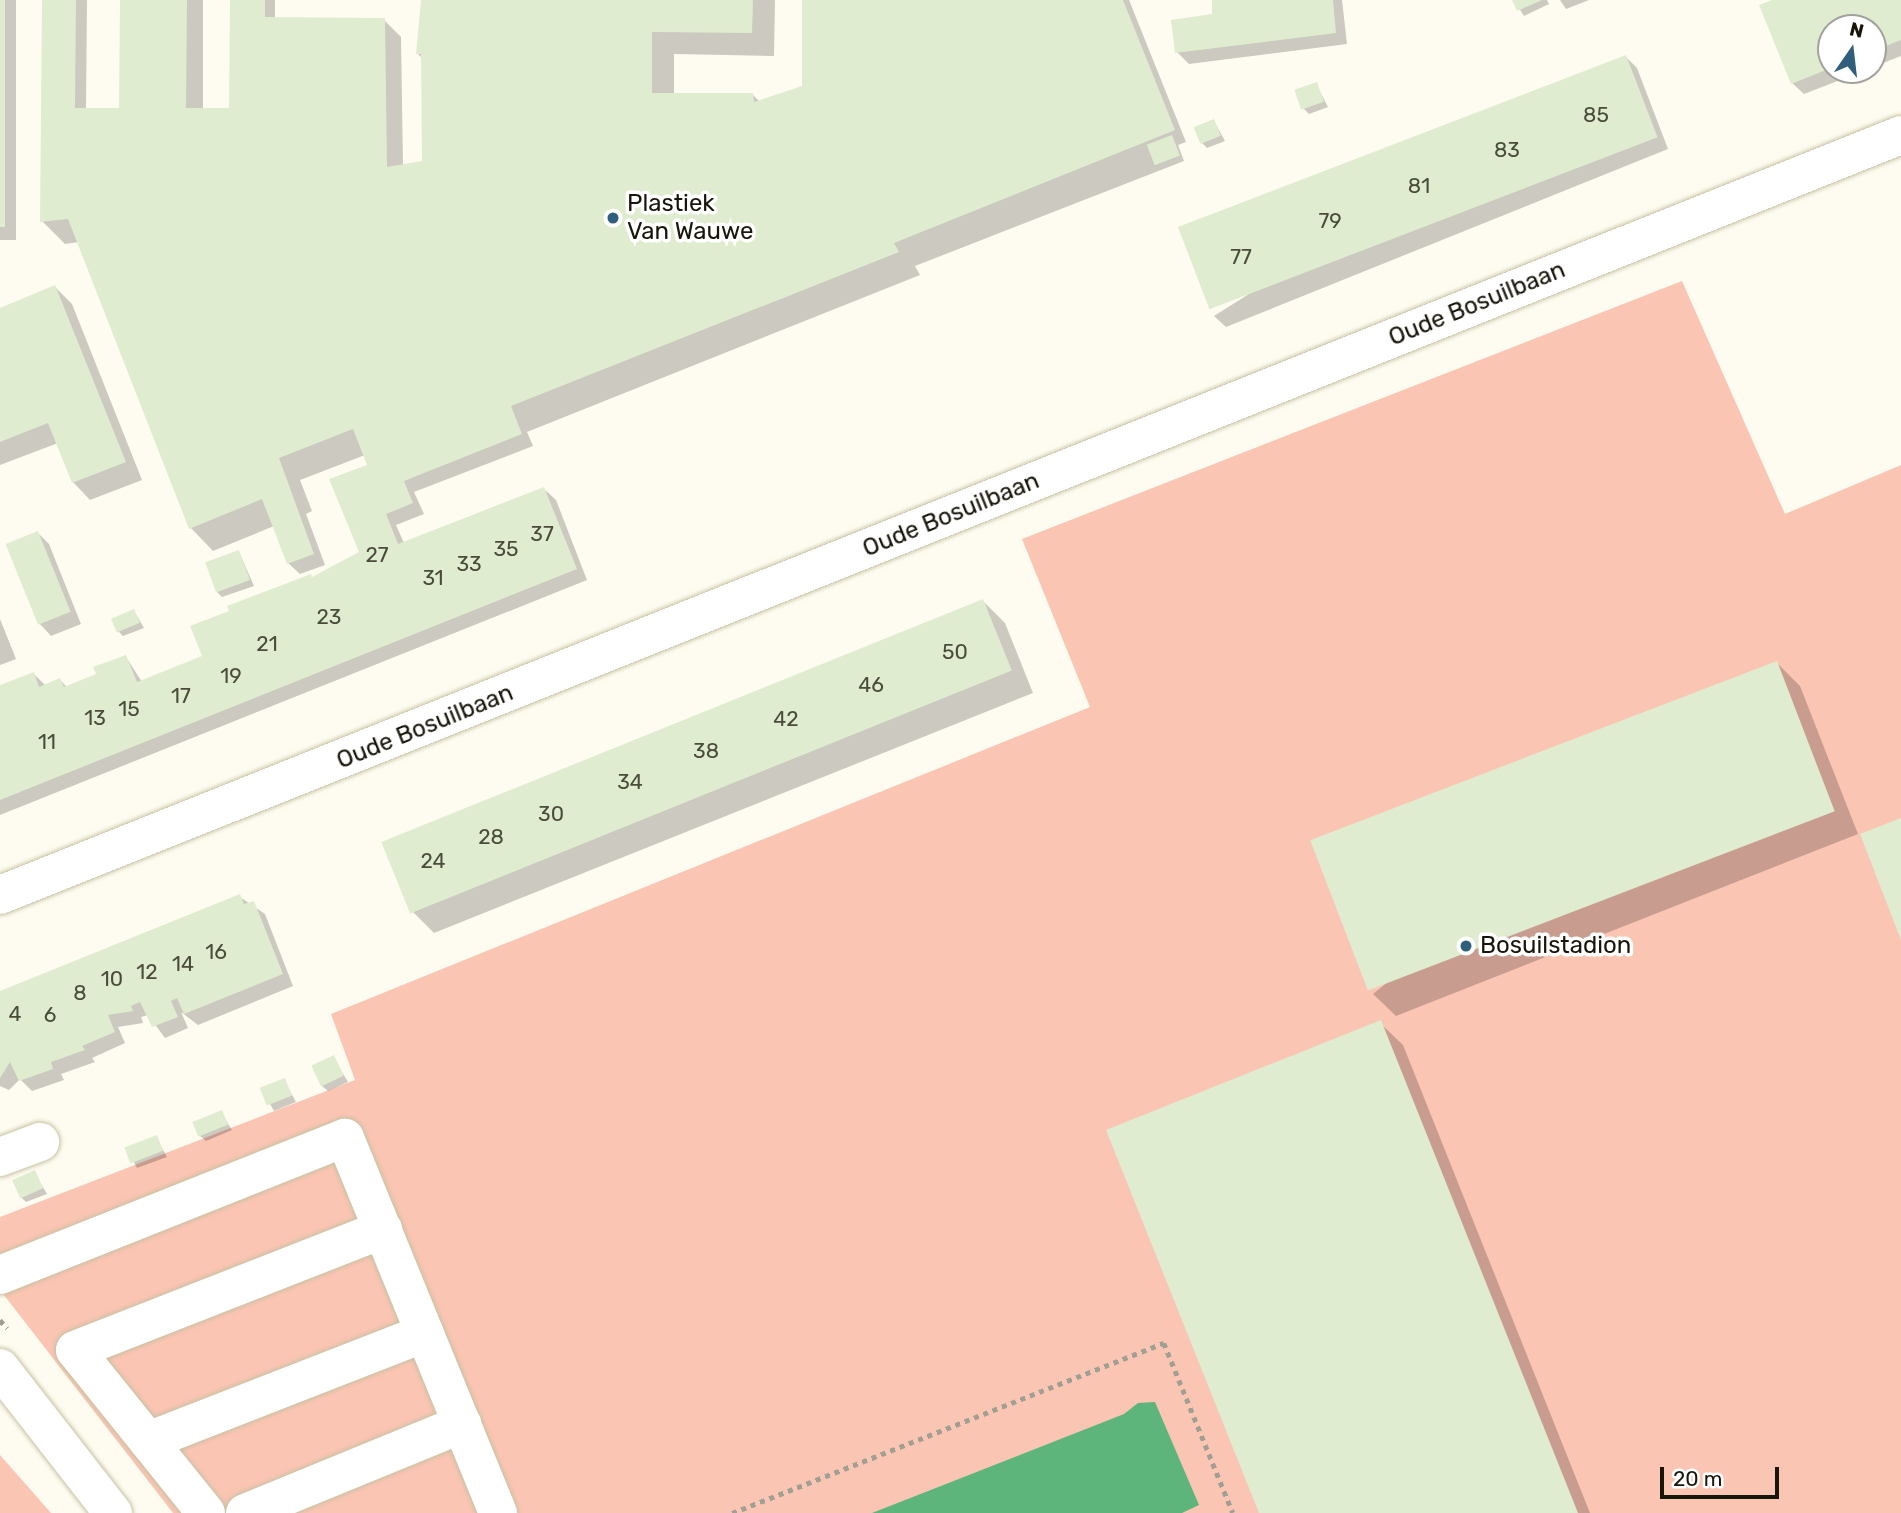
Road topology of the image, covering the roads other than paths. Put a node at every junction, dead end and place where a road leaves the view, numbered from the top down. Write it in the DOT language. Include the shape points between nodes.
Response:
graph roads {
  1 [pos="1901,135"];
  2 [pos="0,895"];
  3 [pos="40,1142"];
  4 [pos="0,1157"];
  5 [pos="383,1229"];
  6 [pos="0,1275"];
  7 [pos="425,1333"];
  8 [pos="0,1368"];
  9 [pos="462,1424"];
  10 [pos="148,1441"];
  11 [pos="113,1513"];
  12 [pos="206,1513"];
  13 [pos="245,1513"];
  14 [pos="498,1513"];
  1 -- 2 [label="street, Oude Bosuilbaan"];
  3 -- 4 [label="street"];
  5 -- 6 [label="street" via="345,1138"];
  5 -- 7 [label="street"];
  5 -- 10 [label="street" via="75,1350"];
  7 -- 9 [label="street"];
  7 -- 10 [label="street"];
  8 -- 11 [label="street"];
  9 -- 13 [label="street"];
  9 -- 14 [label="street"];
  10 -- 12 [label="street"];
}
